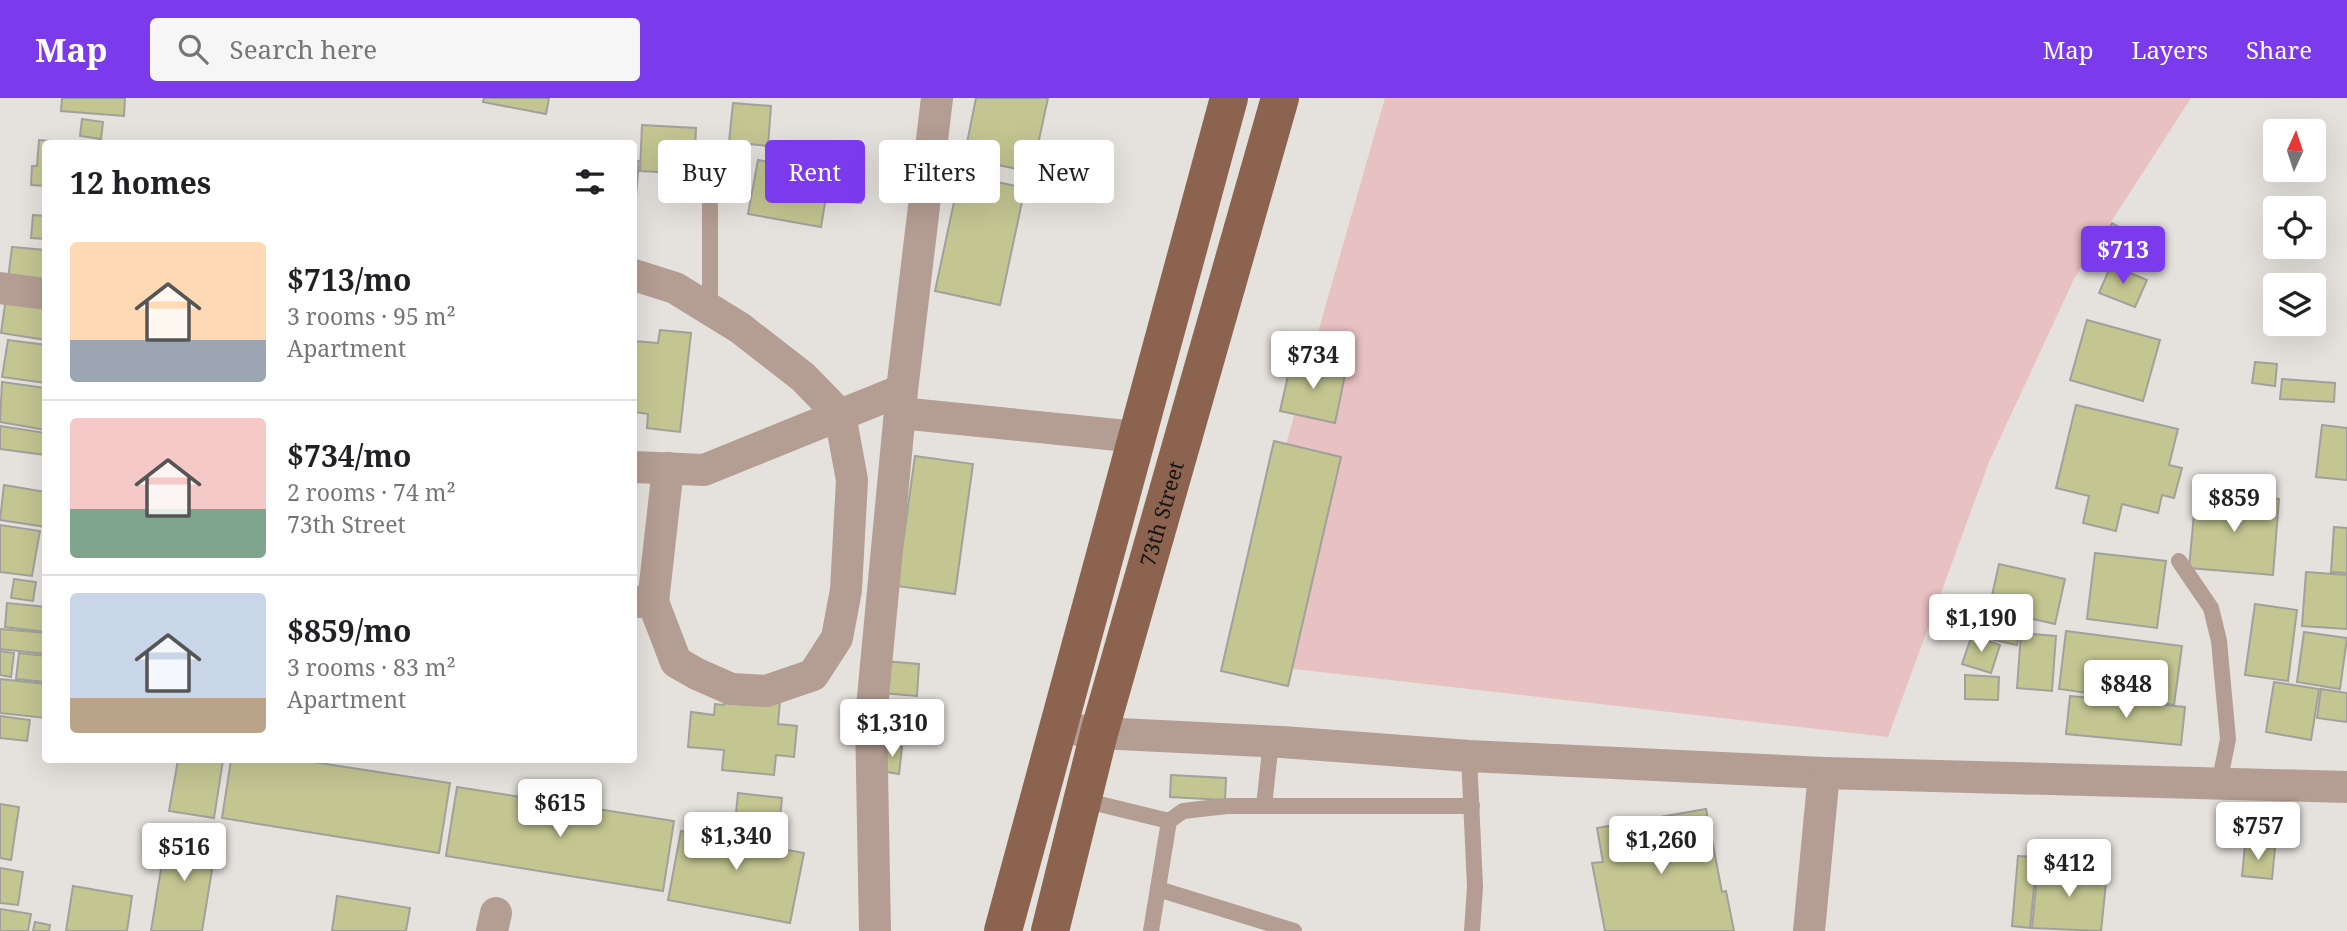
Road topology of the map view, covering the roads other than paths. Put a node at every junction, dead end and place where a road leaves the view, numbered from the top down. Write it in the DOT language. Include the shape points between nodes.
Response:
graph roads {
  1 [pos="937,98"];
  2 [pos="1229,98"];
  3 [pos="1280,98"];
  4 [pos="709,203"];
  5 [pos="637,276"];
  6 [pos="0,288"];
  7 [pos="42,293"];
  8 [pos="710,309"];
  9 [pos="901,402"];
  10 [pos="840,415"];
  11 [pos="1137,437"];
  12 [pos="637,467"];
  13 [pos="668,468"];
  14 [pos="2179,561"];
  15 [pos="643,602"];
  16 [pos="1058,727"];
  17 [pos="1099,733"];
  18 [pos="1271,741"];
  19 [pos="1469,756"];
  20 [pos="1824,774"];
  21 [pos="2219,784"];
  22 [pos="2347,787"];
  23 [pos="1082,800"];
  24 [pos="1264,806"];
  25 [pos="1472,806"];
  26 [pos="1169,821"];
  27 [pos="1158,888"];
  28 [pos="874,931"];
  29 [pos="1003,931"];
  30 [pos="1050,931"];
  31 [pos="1151,931"];
  32 [pos="1294,931"];
  33 [pos="1472,931"];
  34 [pos="1809,931"];
  1 -- 9 [label="street"];
  2 -- 11 [label="main road, 73th Street"];
  3 -- 17 [label="main road, 73th Street"];
  4 -- 8 [label="lane"];
  5 -- 8 [label="street" via="675,288"];
  6 -- 7 [label="street"];
  8 -- 10 [label="street" via="803,377"];
  9 -- 10 [label="street"];
  9 -- 11 [label="street"];
  9 -- 28 [label="street" via="870,719"];
  10 -- 13 [label="street" via="704,470"];
  10 -- 15 [label="street" via="852,480 846,590 837,638 813,676 766,691 731,689 676,662"];
  11 -- 16 [label="main road, 73th Street"];
  12 -- 13 [label="street"];
  13 -- 15 [label="street"];
  14 -- 21 [label="lane" via="2211,608 2219,641 2228,739"];
  16 -- 17 [label="street"];
  16 -- 29 [label="main road, 73th Street"];
  17 -- 18 [label="street"];
  17 -- 23 [label="main road, 73th Street"];
  18 -- 19 [label="street"];
  18 -- 24 [label="lane"];
  19 -- 20 [label="street"];
  19 -- 25 [label="lane"];
  20 -- 21 [label="street"];
  20 -- 34 [label="street"];
  21 -- 22 [label="street"];
  23 -- 26 [label="lane"];
  23 -- 30 [label="main road, 73th Street"];
  24 -- 25 [label="lane"];
  24 -- 26 [label="lane" via="1183,811"];
  25 -- 33 [label="lane"];
  26 -- 27 [label="lane"];
  27 -- 31 [label="lane"];
  27 -- 32 [label="lane"];
}
